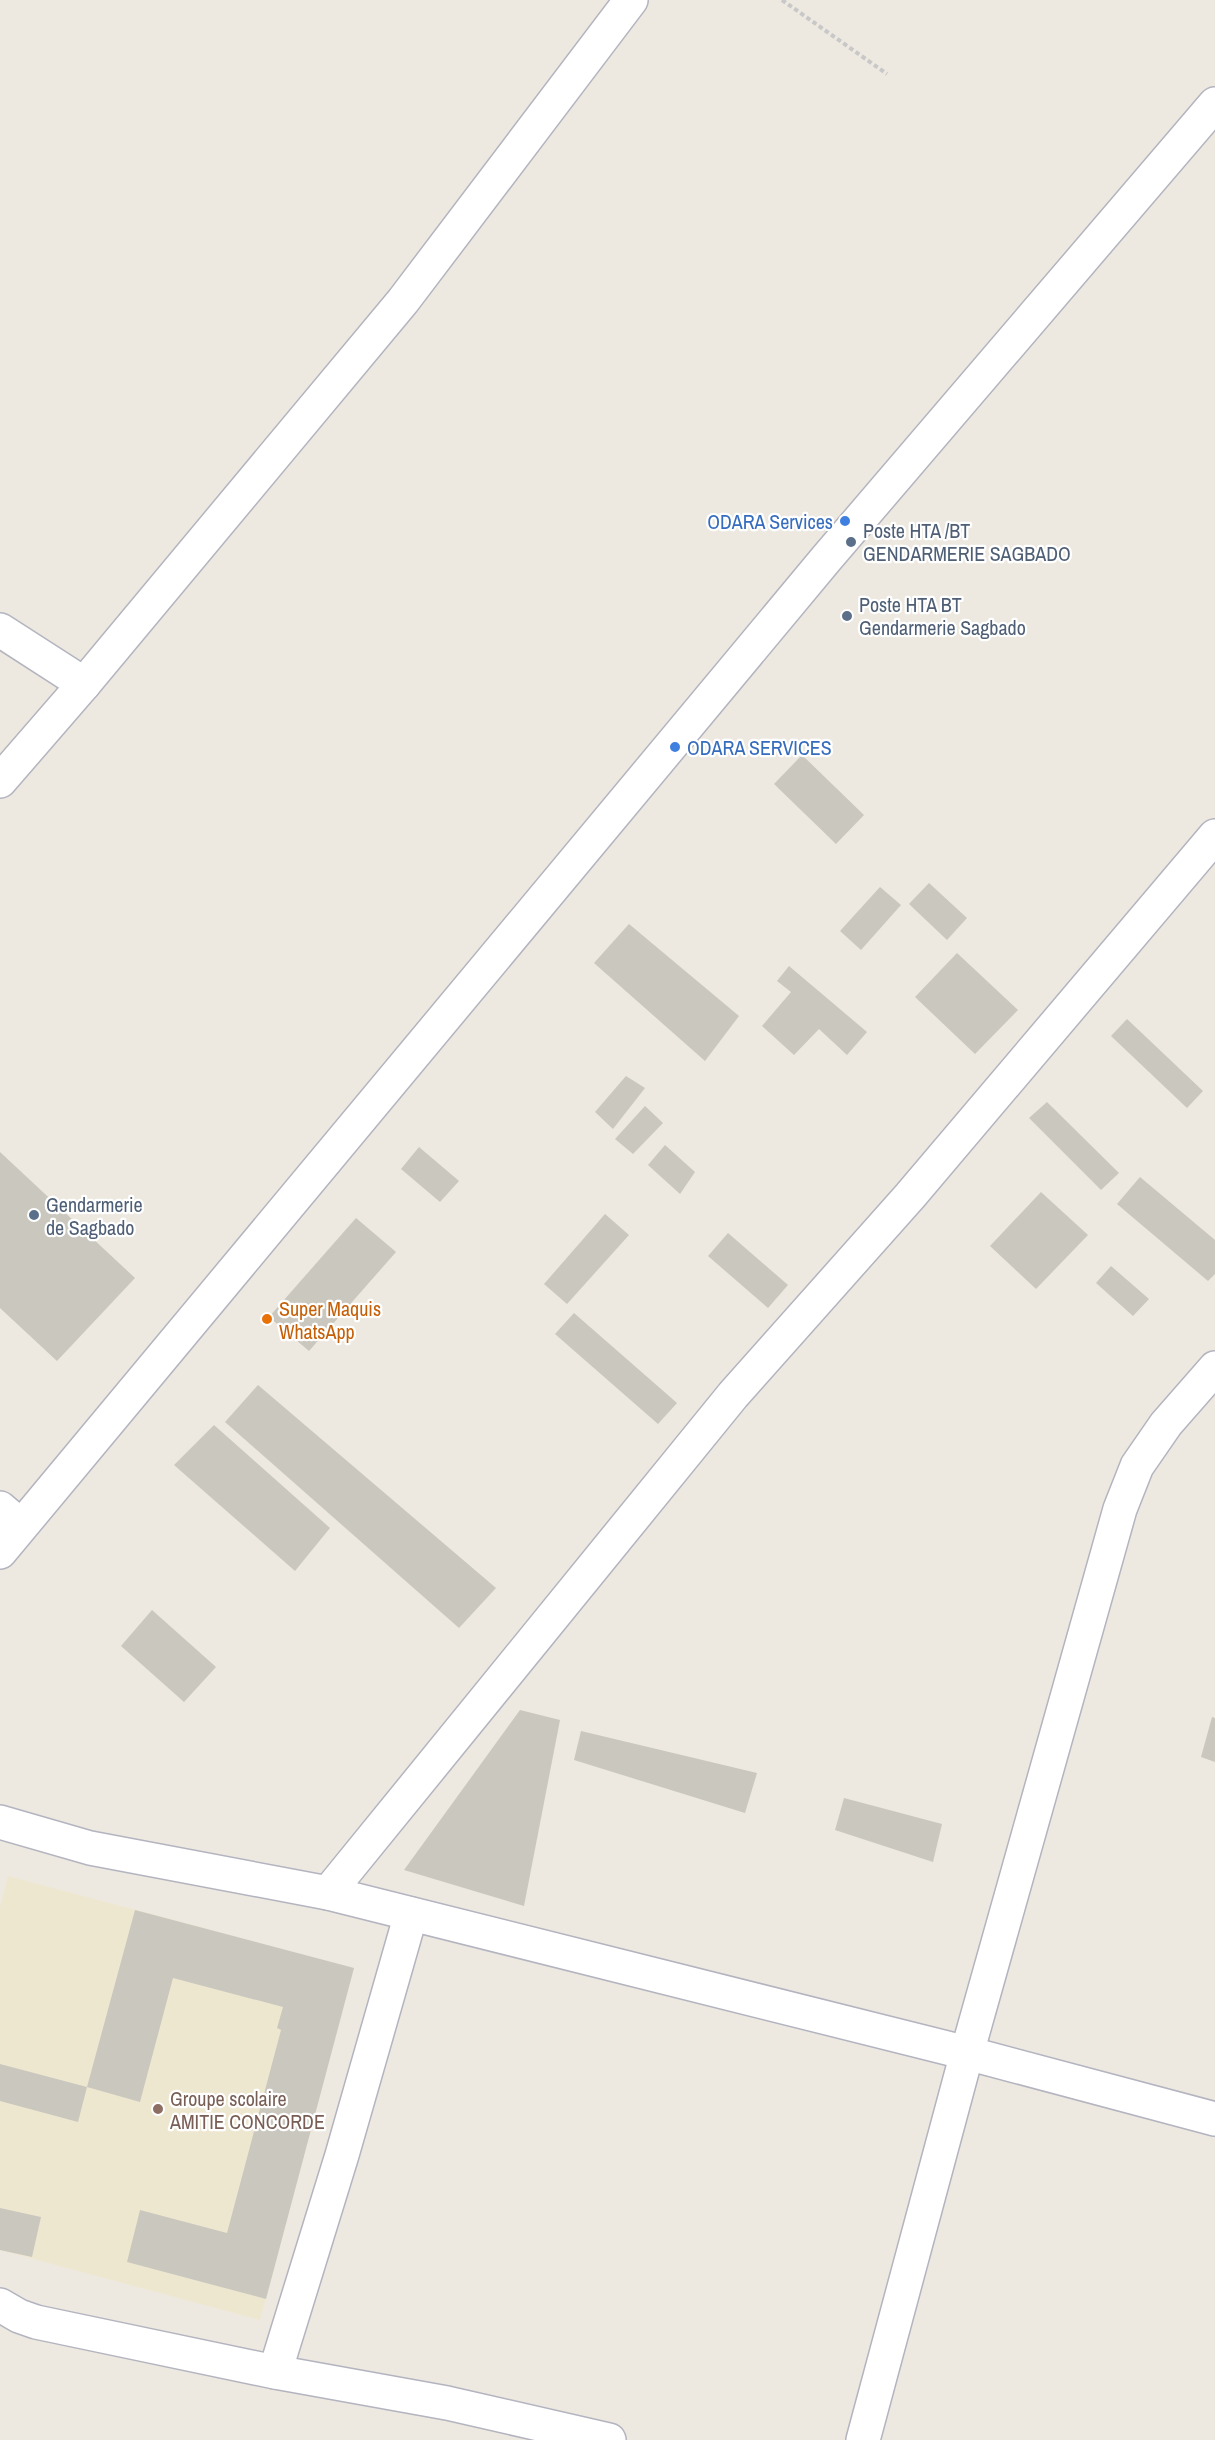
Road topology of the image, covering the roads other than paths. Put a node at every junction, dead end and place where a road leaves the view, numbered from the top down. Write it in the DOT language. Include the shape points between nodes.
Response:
graph roads {
  1 [pos="631,0"];
  2 [pos="1215,104"];
  3 [pos="0,630"];
  4 [pos="84,684"];
  5 [pos="0,781"];
  6 [pos="1215,836"];
  7 [pos="1215,1368"];
  8 [pos="10,1517"];
  9 [pos="0,1551"];
  10 [pos="0,1822"];
  11 [pos="328,1893"];
  12 [pos="411,1914"];
  13 [pos="967,2053"];
  14 [pos="1215,2119"];
  15 [pos="0,2305"];
  16 [pos="275,2373"];
  17 [pos="609,2440"];
  18 [pos="862,2440"];
  1 -- 4 [label="street" via="403,301"];
  2 -- 8 [label="street"];
  3 -- 4 [label="street"];
  4 -- 5 [label="street"];
  6 -- 11 [label="street" via="917,1187 733,1395"];
  7 -- 13 [label="street" via="1166,1424 1137,1466 1120,1509"];
  8 -- 9 [label="street"];
  10 -- 11 [label="street" via="90,1848"];
  11 -- 12 [label="street"];
  12 -- 13 [label="street"];
  12 -- 16 [label="street"];
  13 -- 14 [label="street"];
  13 -- 18 [label="street"];
  15 -- 16 [label="street" via="36,2322"];
  16 -- 17 [label="street" via="447,2403"];
}
